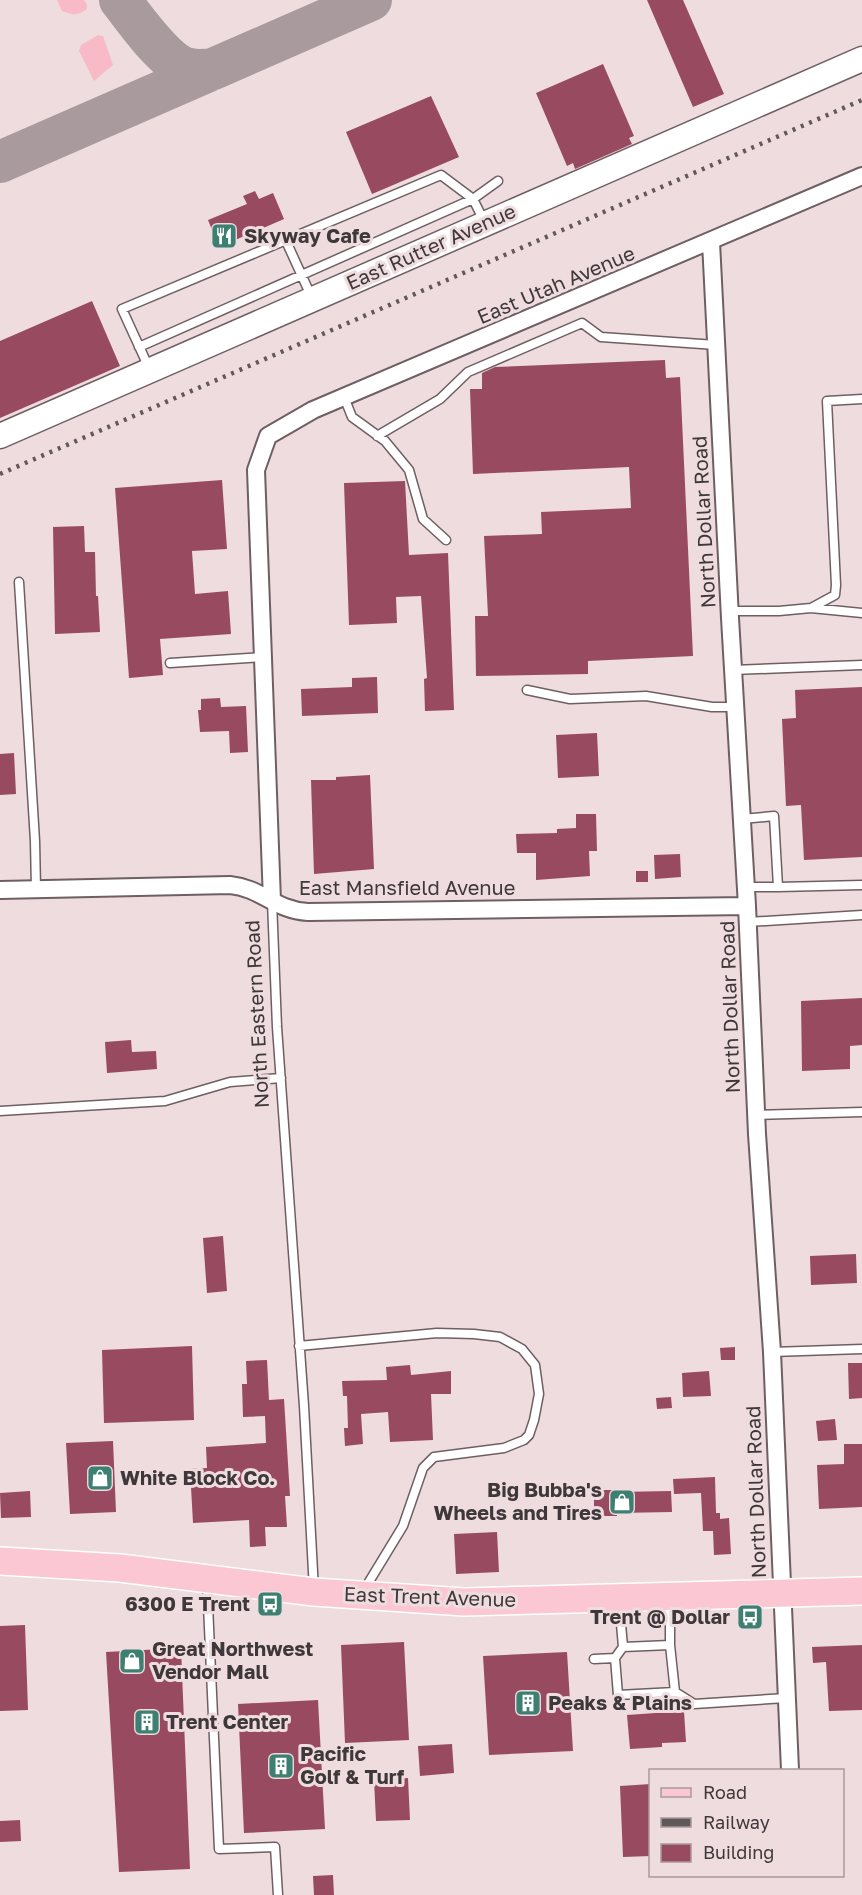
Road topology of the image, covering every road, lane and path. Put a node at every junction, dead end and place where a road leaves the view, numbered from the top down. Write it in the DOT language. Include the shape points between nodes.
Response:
graph roads {
  1 [pos="862,58"];
  2 [pos="862,176"];
  3 [pos="498,181"];
  4 [pos="473,199"];
  5 [pos="485,223"];
  6 [pos="286,241"];
  7 [pos="711,242"];
  8 [pos="302,275"];
  9 [pos="313,299"];
  10 [pos="716,345"];
  11 [pos="139,347"];
  12 [pos="151,371"];
  13 [pos="344,397"];
  14 [pos="862,399"];
  15 [pos="0,436"];
  16 [pos="268,436"];
  17 [pos="377,436"];
  18 [pos="446,540"];
  19 [pos="19,582"];
  20 [pos="811,608"];
  21 [pos="730,611"];
  22 [pos="862,613"];
  23 [pos="264,657"];
  24 [pos="170,663"];
  25 [pos="862,665"];
  26 [pos="733,670"];
  27 [pos="527,690"];
  28 [pos="735,707"];
  29 [pos="742,819"];
  30 [pos="862,885"];
  31 [pos="746,887"];
  32 [pos="778,887"];
  33 [pos="36,889"];
  34 [pos="0,890"];
  35 [pos="272,902"];
  36 [pos="748,914"];
  37 [pos="862,915"];
  38 [pos="281,1078"];
  39 [pos="0,1111"];
  40 [pos="862,1112"];
  41 [pos="756,1115"];
  42 [pos="299,1346"];
  43 [pos="862,1349"];
  44 [pos="772,1352"];
  45 [pos="0,1561"];
  46 [pos="207,1579"];
  47 [pos="862,1591"];
  48 [pos="314,1592"];
  49 [pos="782,1594"];
  50 [pos="361,1595"];
  51 [pos="670,1596"];
  52 [pos="619,1598"];
  53 [pos="670,1645"];
  54 [pos="622,1647"];
  55 [pos="615,1658"];
  56 [pos="594,1659"];
  57 [pos="675,1692"];
  58 [pos="786,1698"];
  59 [pos="788,1769"];
  60 [pos="278,1895"];
  1 -- 5 [label="street, East Rutter Avenue"];
  2 -- 7 [label="street, East Utah Avenue"];
  3 -- 4 [label="lane"];
  4 -- 5 [label="lane"];
  4 -- 6 [label="lane" via="441,175"];
  4 -- 8 [label="lane"];
  5 -- 9 [label="street, East Rutter Avenue"];
  6 -- 8 [label="lane"];
  6 -- 11 [label="lane" via="122,309"];
  7 -- 10 [label="street, North Dollar Road"];
  7 -- 13 [label="street, East Utah Avenue"];
  8 -- 9 [label="lane"];
  8 -- 11 [label="lane"];
  9 -- 12 [label="street, East Rutter Avenue"];
  10 -- 17 [label="lane" via="601,338 582,323 468,372 440,399"];
  10 -- 21 [label="street, North Dollar Road"];
  11 -- 12 [label="lane"];
  12 -- 15 [label="street, East Rutter Avenue"];
  13 -- 16 [label="street, East Utah Avenue"];
  13 -- 17 [label="lane" via="352,417"];
  14 -- 20 [label="lane" via="827,400 836,585 835,596"];
  16 -- 23 [label="street, North Eastern Road" via="256,470"];
  17 -- 18 [label="lane" via="409,470 423,519"];
  19 -- 33 [label="lane"];
  20 -- 21 [label="lane"];
  20 -- 22 [label="lane"];
  21 -- 26 [label="street, North Dollar Road"];
  23 -- 24 [label="lane"];
  23 -- 35 [label="street, North Eastern Road"];
  25 -- 26 [label="lane"];
  26 -- 28 [label="street, North Dollar Road"];
  27 -- 28 [label="lane" via="570,699 646,696"];
  28 -- 29 [label="street, North Dollar Road"];
  29 -- 31 [label="street, North Dollar Road"];
  29 -- 32 [label="lane" via="774,816"];
  30 -- 32 [label="lane"];
  31 -- 32 [label="lane"];
  31 -- 36 [label="street, North Dollar Road"];
  33 -- 34 [label="street, East Mansfield Avenue"];
  33 -- 35 [label="street, East Mansfield Avenue" via="230,885 251,889"];
  35 -- 36 [label="street, East Mansfield Avenue" via="308,912"];
  35 -- 38 [label="lane, North Eastern Road"];
  36 -- 37 [label="lane"];
  36 -- 41 [label="street, North Dollar Road"];
  38 -- 39 [label="lane" via="230,1082 165,1101"];
  38 -- 42 [label="lane, North Eastern Road"];
  40 -- 41 [label="lane"];
  41 -- 44 [label="street, North Dollar Road"];
  42 -- 48 [label="lane, North Eastern Road"];
  42 -- 50 [label="lane" via="436,1333 474,1334 500,1337 522,1349 535,1365 539,1394 529,1435 504,1448 434,1457 423,1468 403,1526"];
  43 -- 44 [label="lane"];
  44 -- 49 [label="street, North Dollar Road"];
  45 -- 46 [label="main road, East Trent Avenue" via="120,1568"];
  46 -- 48 [label="main road, East Trent Avenue"];
  46 -- 60 [label="lane" via="219,1849 275,1846"];
  47 -- 49 [label="main road, East Trent Avenue"];
  48 -- 50 [label="main road, East Trent Avenue"];
  49 -- 51 [label="main road, East Trent Avenue"];
  49 -- 58 [label="street, North Dollar Road"];
  50 -- 52 [label="main road, East Trent Avenue" via="464,1602"];
  51 -- 52 [label="main road, East Trent Avenue"];
  51 -- 53 [label="lane"];
  52 -- 54 [label="lane"];
  53 -- 54 [label="lane"];
  53 -- 57 [label="lane"];
  54 -- 55 [label="lane"];
  55 -- 56 [label="lane"];
  55 -- 57 [label="lane" via="618,1695"];
  57 -- 58 [label="lane" via="694,1704"];
  58 -- 59 [label="street, North Dollar Road"];
}
